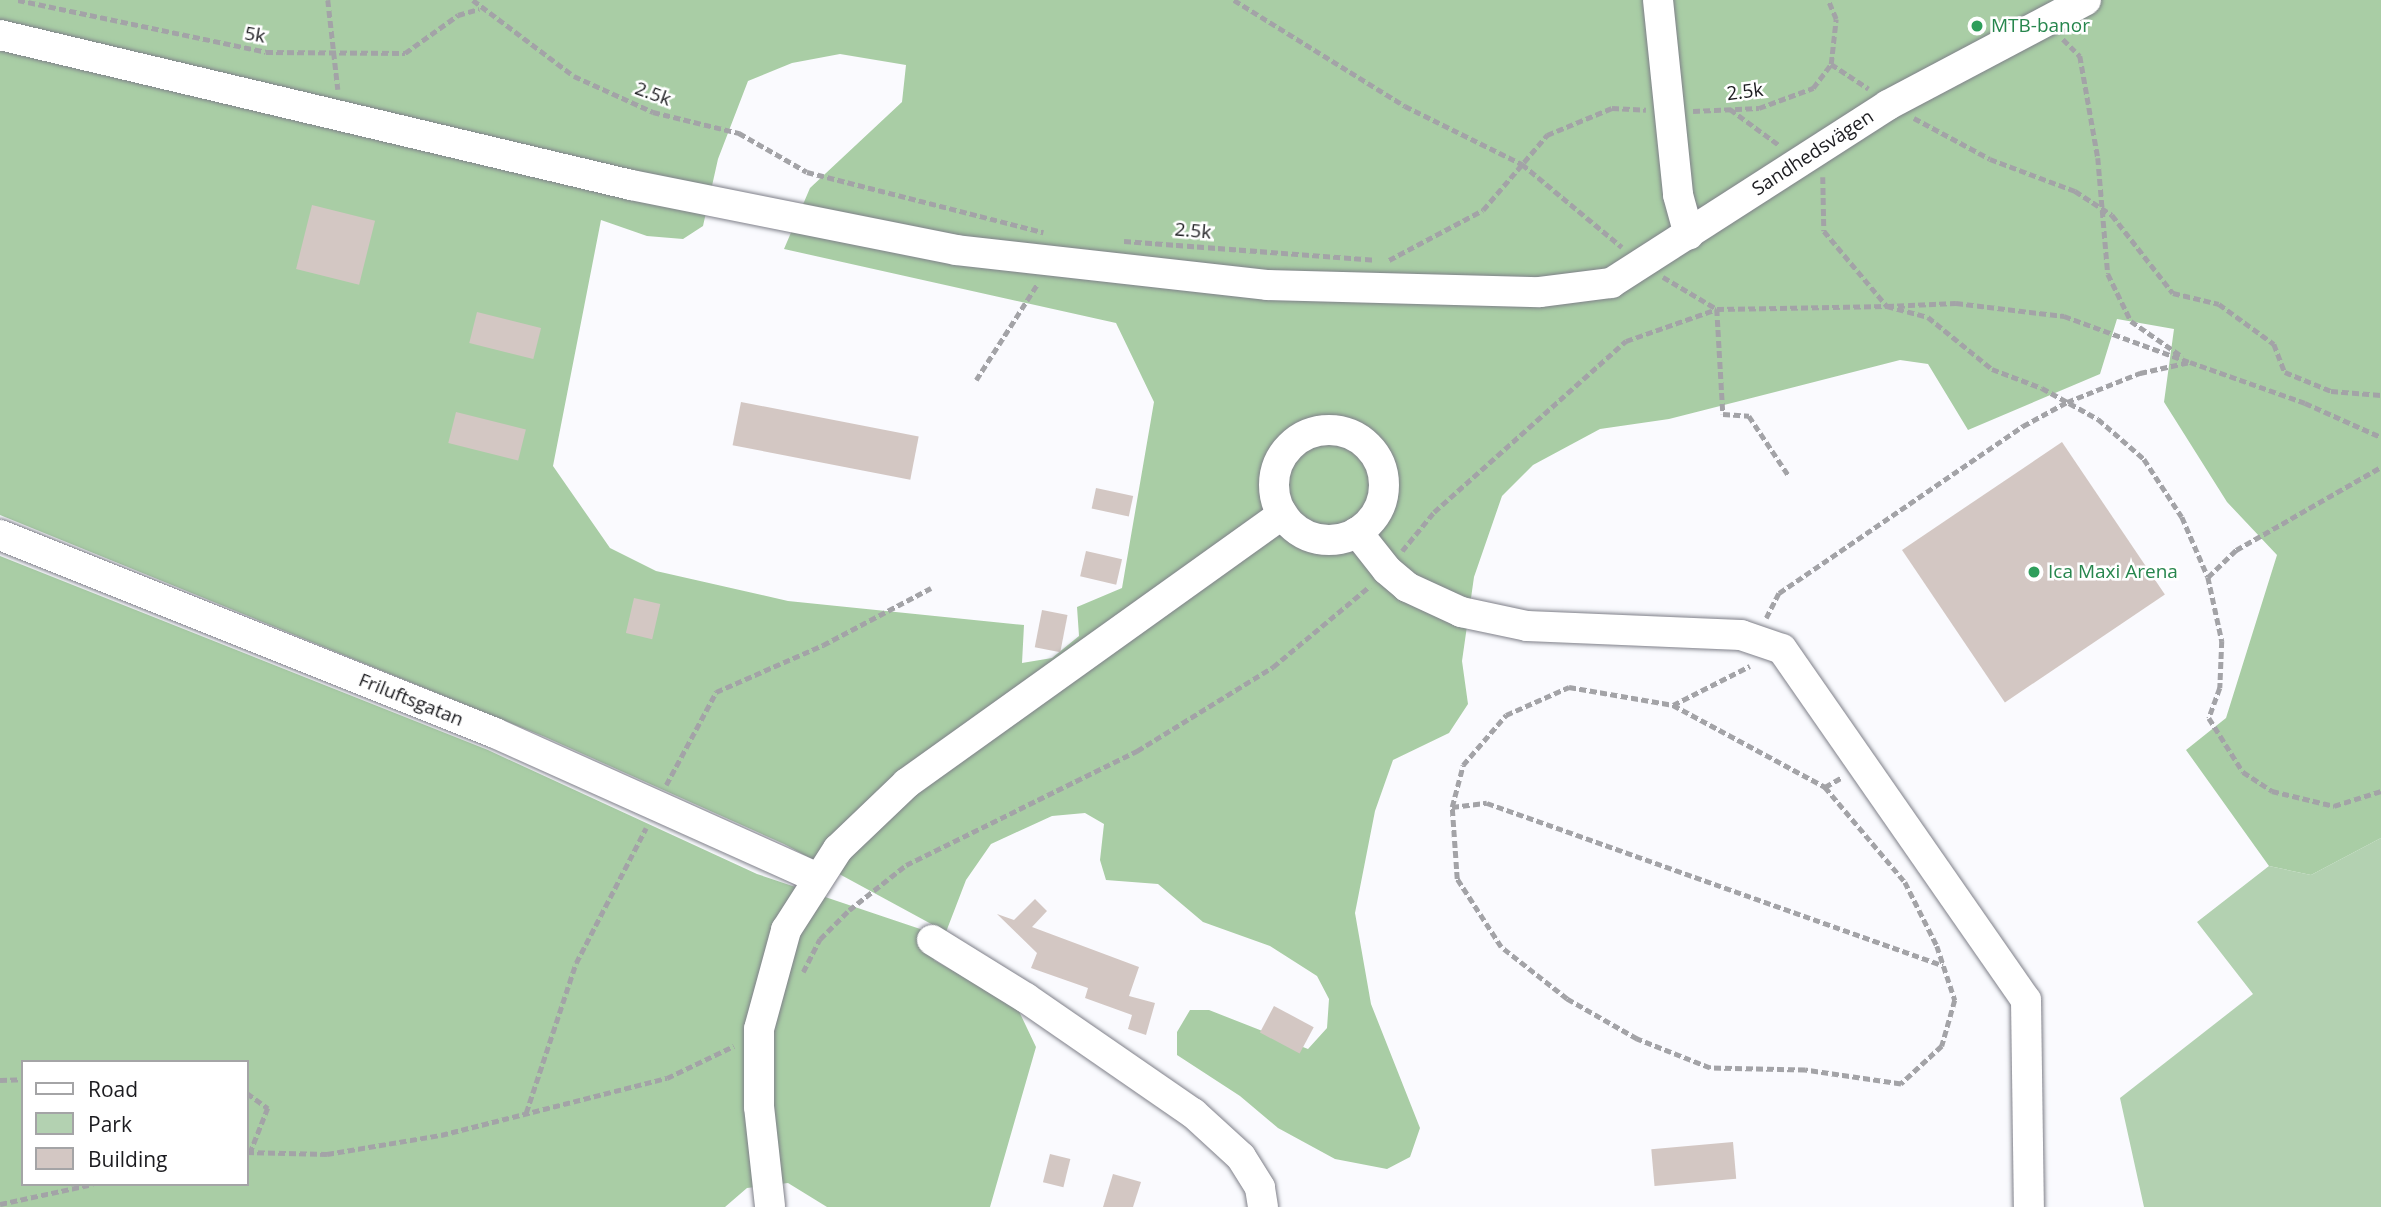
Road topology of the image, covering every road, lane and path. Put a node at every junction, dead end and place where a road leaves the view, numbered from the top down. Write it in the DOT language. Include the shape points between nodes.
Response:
graph roads {
  1 [pos="18,0"];
  2 [pos="328,0"];
  3 [pos="473,0"];
  4 [pos="1234,0"];
  5 [pos="1658,0"];
  6 [pos="1828,0"];
  7 [pos="2085,0"];
  8 [pos="479,9"];
  9 [pos="2045,21"];
  10 [pos="0,35"];
  11 [pos="331,52"];
  12 [pos="1831,64"];
  13 [pos="1888,105"];
  14 [pos="1730,109"];
  15 [pos="1671,112"];
  16 [pos="343,116"];
  17 [pos="1800,160"];
  18 [pos="1522,164"];
  19 [pos="2102,208"];
  20 [pos="1689,236"];
  21 [pos="1121,241"];
  22 [pos="1052,248"];
  23 [pos="1642,264"];
  24 [pos="1886,306"];
  25 [pos="1717,309"];
  26 [pos="2190,362"];
  27 [pos="976,380"];
  28 [pos="2381,395"];
  29 [pos="2067,402"];
  30 [pos="2381,437"];
  31 [pos="2381,467"];
  32 [pos="1789,476"];
  33 [pos="1283,514"];
  34 [pos="1357,532"];
  35 [pos="0,535"];
  36 [pos="1387,570"];
  37 [pos="2208,577"];
  38 [pos="1772,644"];
  39 [pos="1673,705"];
  40 [pos="2381,791"];
  41 [pos="1452,807"];
  42 [pos="818,878"];
  43 [pos="932,940"];
  44 [pos="1944,965"];
  45 [pos="797,985"];
  46 [pos="759,1029"];
  47 [pos="21,1079"];
  48 [pos="0,1080"];
  49 [pos="248,1094"];
  50 [pos="249,1152"];
  51 [pos="84,1186"];
  52 [pos="0,1204"];
  53 [pos="771,1207"];
  54 [pos="1263,1207"];
  55 [pos="2029,1207"];
  1 -- 11 [label="path, 5k" via="265,52"];
  2 -- 11 [label="path"];
  3 -- 8 [label="path, 2.5k"];
  4 -- 18 [label="path" via="1405,106"];
  5 -- 15 [label="street"];
  6 -- 12 [label="path" via="1836,19"];
  7 -- 9 [label="street, Sandhedsvägen"];
  8 -- 11 [label="path, 5k" via="458,15 405,52"];
  8 -- 22 [label="path, 2.5k" via="574,76 653,112 738,132 807,172"];
  9 -- 13 [label="street, Sandhedsvägen"];
  9 -- 19 [label="path" via="2080,56"];
  10 -- 16 [label="street, Sandhedsvägen"];
  11 -- 16 [label="path"];
  12 -- 13 [label="path"];
  12 -- 14 [label="path, 2.5k" via="1813,88 1759,108"];
  13 -- 17 [label="street, Sandhedsvägen"];
  13 -- 19 [label="path" via="1990,159 2075,191"];
  14 -- 15 [label="path, 2.5k"];
  14 -- 17 [label="path"];
  15 -- 18 [label="path, 2.5k" via="1612,108 1547,135"];
  15 -- 20 [label="street" via="1678,195"];
  16 -- 22 [label="street, Sandhedsvägen" via="631,185 956,250"];
  17 -- 20 [label="street, Sandhedsvägen"];
  17 -- 24 [label="path" via="1823,177 1824,231"];
  18 -- 21 [label="path, 2.5k" via="1483,210 1393,261"];
  18 -- 23 [label="path"];
  19 -- 26 [label="path" via="2108,274 2132,321"];
  19 -- 28 [label="path" via="2173,293 2218,304 2274,344 2285,372 2331,391"];
  20 -- 23 [label="street, Sandhedsvägen"];
  22 -- 23 [label="street, Sandhedsvägen" via="1267,285 1540,292 1611,283"];
  22 -- 27 [label="path"];
  23 -- 25 [label="path"];
  24 -- 25 [label="path"];
  24 -- 26 [label="path" via="1956,303 2064,316"];
  24 -- 29 [label="path" via="1928,317 1992,369"];
  25 -- 32 [label="path" via="1723,414 1749,416"];
  25 -- 36 [label="path" via="1626,341 1434,512"];
  26 -- 29 [label="path" via="2140,373"];
  26 -- 30 [label="path" via="2305,403"];
  29 -- 37 [label="path" via="2098,419 2144,459 2182,517"];
  29 -- 38 [label="path" via="2012,433 1779,593 1767,612"];
  31 -- 37 [label="path" via="2236,550"];
  33 -- 34 [label="street" via="1294,527 1316,538 1341,538"];
  33 -- 34 [label="street" via="1274,480 1288,447 1319,430 1346,432 1374,453 1384,478 1376,513"];
  33 -- 42 [label="street" via="907,783 838,849"];
  34 -- 36 [label="street"];
  35 -- 42 [label="street, Friluftsgatan" via="507,738"];
  36 -- 38 [label="street" via="1443,606 1497,621"];
  36 -- 45 [label="path" via="1273,667 1137,751 906,865 820,939"];
  37 -- 40 [label="path" via="2222,642 2220,688 2209,718 2243,772 2272,791 2334,806"];
  38 -- 39 [label="path"];
  38 -- 55 [label="street" via="2026,1000"];
  39 -- 41 [label="path" via="1569,687 1506,715 1463,765"];
  39 -- 44 [label="path" via="1825,787 1905,882"];
  41 -- 44 [label="path" via="1487,803"];
  41 -- 44 [label="path" via="1457,879 1501,947 1567,999 1637,1039 1710,1068 1805,1070 1901,1084 1942,1046 1955,1000"];
  42 -- 46 [label="street" via="778,951"];
  43 -- 54 [label="street" via="1081,1034 1193,1113 1241,1157 1261,1188"];
  46 -- 50 [label="path" via="667,1078 442,1135 327,1154"];
  46 -- 53 [label="street" via="758,1107"];
  47 -- 48 [label="path"];
  49 -- 50 [label="path" via="268,1108"];
  51 -- 52 [label="path"];
}
